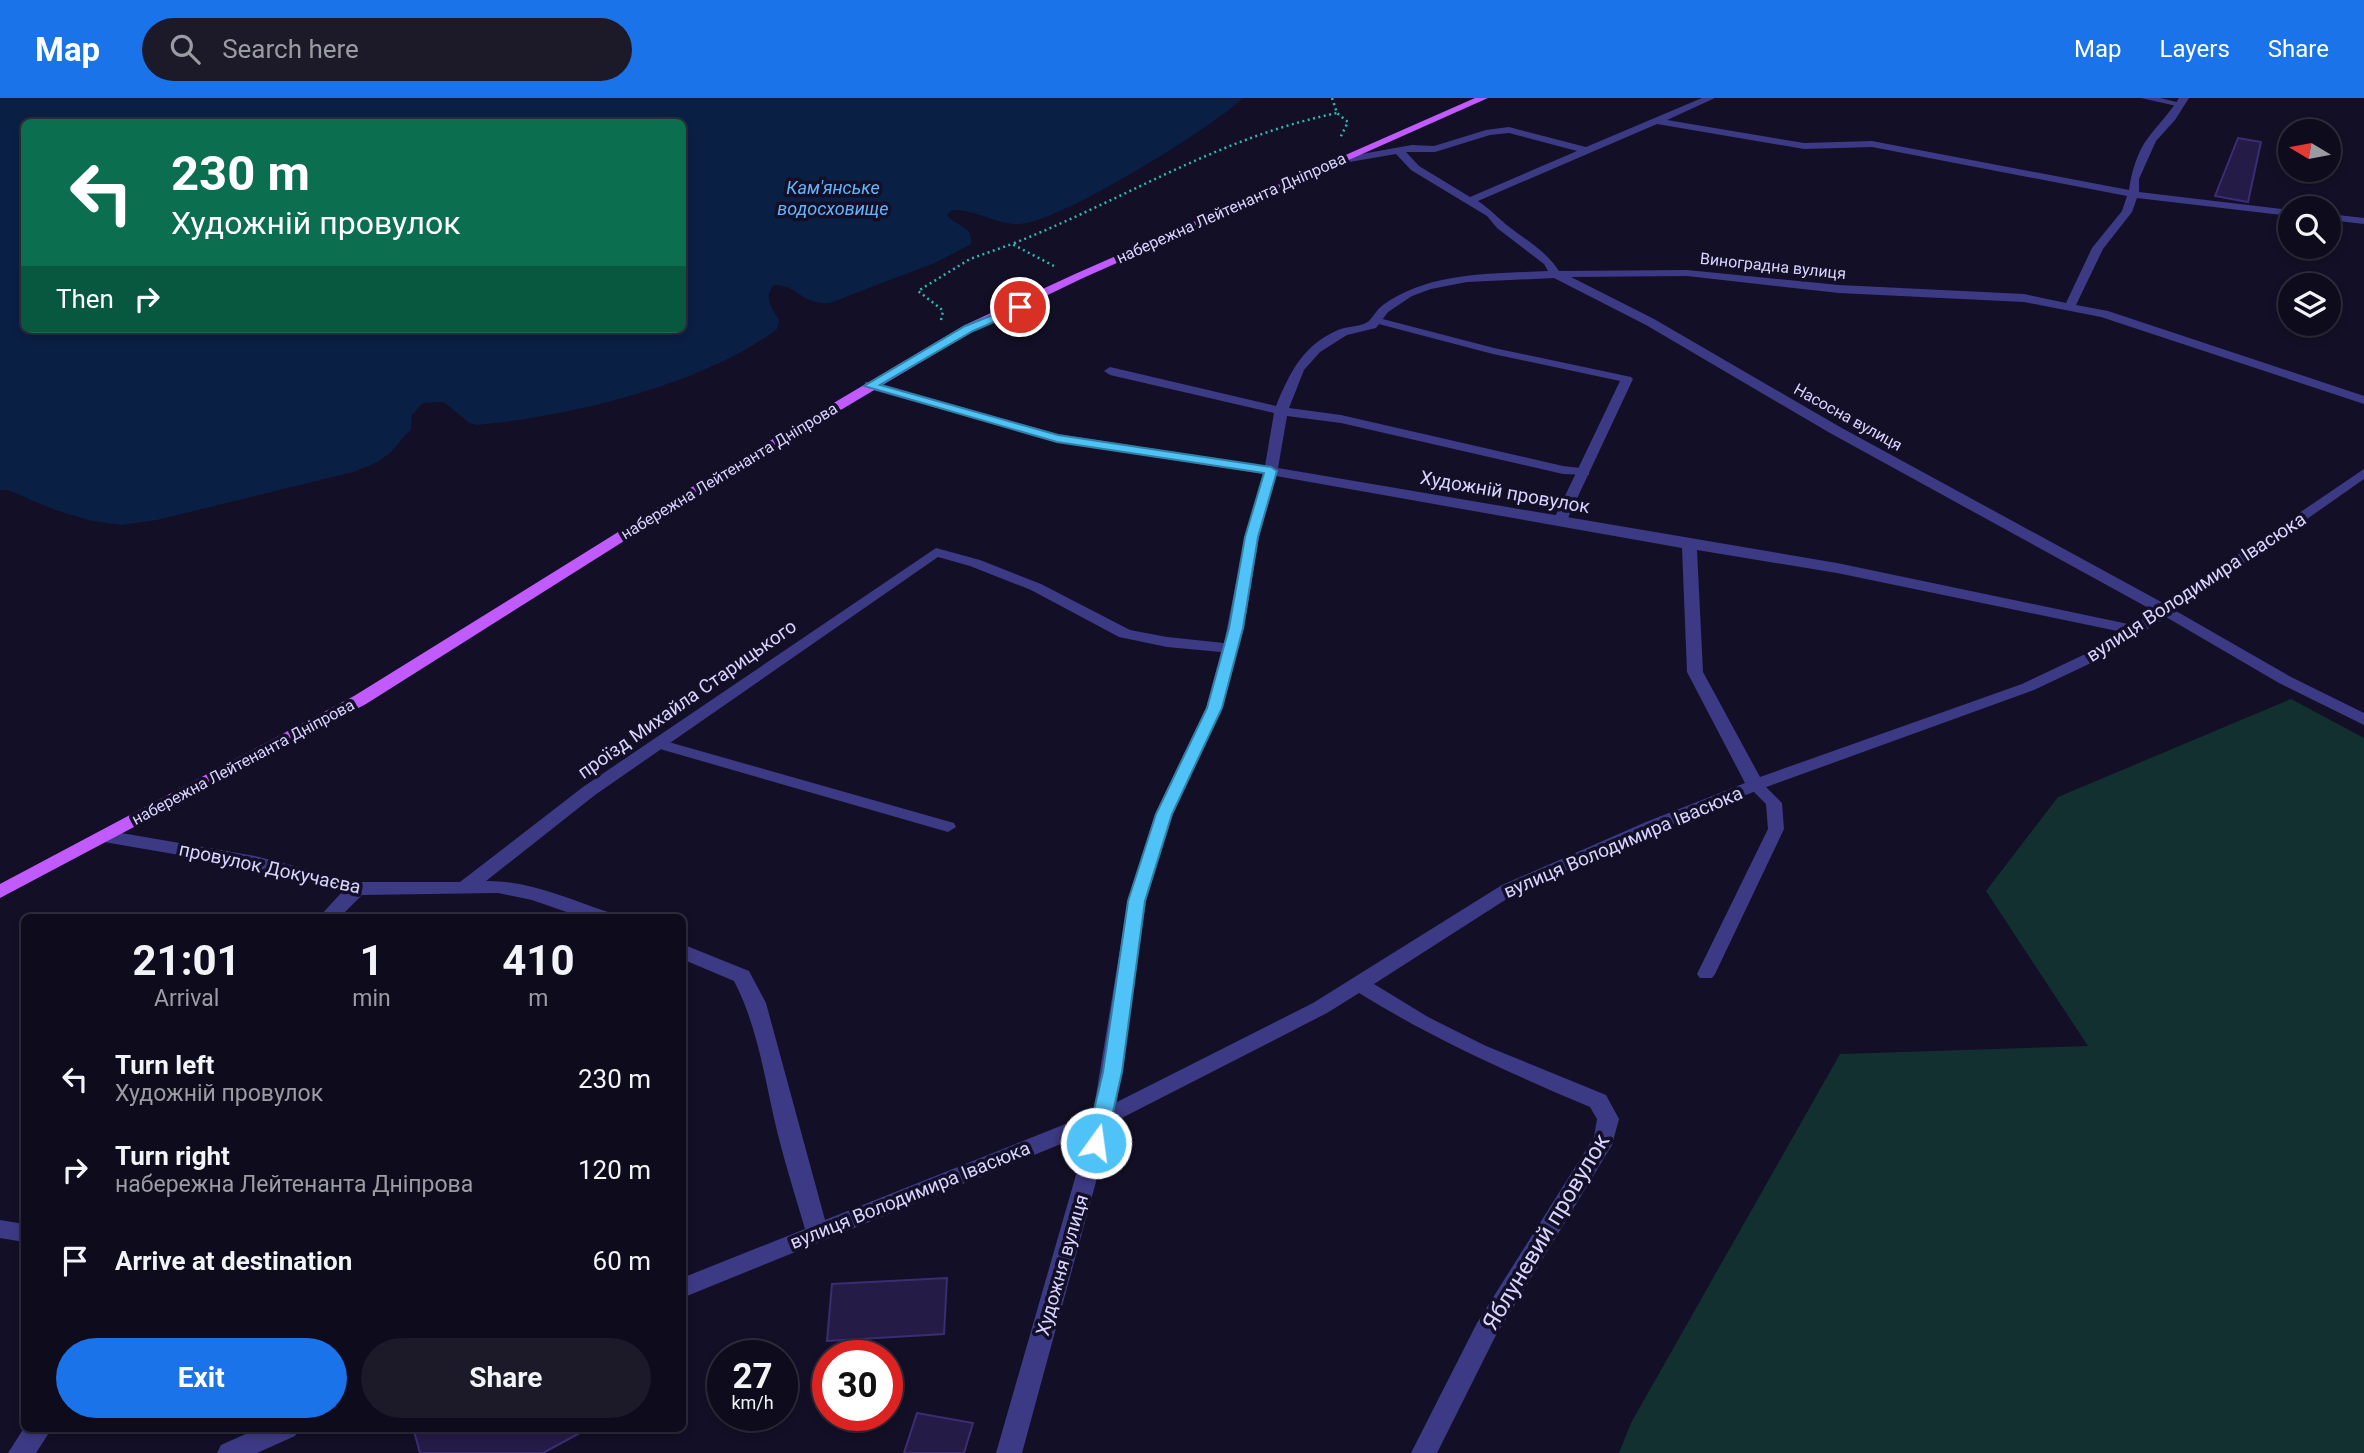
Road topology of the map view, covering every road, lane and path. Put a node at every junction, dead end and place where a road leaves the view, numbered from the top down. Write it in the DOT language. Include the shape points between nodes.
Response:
graph roads {
  1 [pos="1332,98"];
  2 [pos="1483,98"];
  3 [pos="1710,98"];
  4 [pos="2146,98"];
  5 [pos="2183,101"];
  6 [pos="1336,113"];
  7 [pos="1655,121"];
  8 [pos="1588,150"];
  9 [pos="1329,162"];
  10 [pos="2132,194"];
  11 [pos="1470,201"];
  12 [pos="2278,211"];
  13 [pos="2341,218"];
  14 [pos="2364,221"];
  15 [pos="1013,244"];
  16 [pos="1556,274"];
  17 [pos="1076,278"];
  18 [pos="2070,306"];
  19 [pos="1375,320"];
  20 [pos="942,343"];
  21 [pos="1110,371"];
  22 [pos="870,386"];
  23 [pos="2364,400"];
  24 [pos="1280,411"];
  25 [pos="1271,471"];
  26 [pos="1584,472"];
  27 [pos="2364,473"];
  28 [pos="1560,521"];
  29 [pos="1689,545"];
  30 [pos="2164,610"];
  31 [pos="2136,630"];
  32 [pos="1231,648"];
  33 [pos="2364,720"];
  34 [pos="657,744"];
  35 [pos="1755,785"];
  36 [pos="948,827"];
  37 [pos="104,836"];
  38 [pos="466,887"];
  39 [pos="357,888"];
  40 [pos="0,892"];
  41 [pos="332,914"];
  42 [pos="592,914"];
  43 [pos="686,952"];
  44 [pos="1706,974"];
  45 [pos="1359,984"];
  46 [pos="1102,1118"];
  47 [pos="0,1229"];
  48 [pos="817,1231"];
  49 [pos="21,1232"];
  50 [pos="686,1286"];
  51 [pos="36,1432"];
  52 [pos="277,1432"];
  53 [pos="21,1453"];
  54 [pos="230,1453"];
  55 [pos="1009,1453"];
  56 [pos="1424,1453"];
  1 -- 6 [label="path"];
  2 -- 9 [label="main road, набережна Лейтенанта Дніпрова"];
  3 -- 7 [label="street"];
  4 -- 5 [label="lane"];
  5 -- 10 [label="street" via="2151,140"];
  6 -- 9 [label="path" via="1348,122"];
  6 -- 15 [label="path" via="1291,121 1198,158"];
  7 -- 8 [label="street"];
  7 -- 10 [label="street" via="1804,146 1872,144"];
  8 -- 9 [label="street" via="1509,130 1436,149 1412,148"];
  8 -- 11 [label="street"];
  9 -- 11 [label="street, Насосна вулиця" via="1398,150 1415,168"];
  9 -- 17 [label="main road, набережна Лейтенанта Дніпрова"];
  10 -- 12 [label="street"];
  10 -- 18 [label="street" via="2127,212 2098,248"];
  11 -- 16 [label="street, Насосна вулиця" via="1548,262"];
  13 -- 14 [label="street"];
  15 -- 17 [label="path"];
  15 -- 20 [label="path" via="970,259 918,291 943,311"];
  16 -- 18 [label="street, Виноградна вулиця" via="1687,273 1839,289 2024,298"];
  16 -- 19 [label="street, Виноградна вулиця" via="1428,286 1384,309"];
  16 -- 30 [label="street, Насосна вулиця"];
  17 -- 20 [label="main road, набережна Лейтенанта Дніпрова"];
  18 -- 23 [label="street, Виноградна вулиця"];
  19 -- 24 [label="street, Виноградна вулиця" via="1316,349 1298,369"];
  19 -- 26 [label="lane" via="1627,379"];
  20 -- 22 [label="main road, набережна Лейтенанта Дніпрова"];
  21 -- 24 [label="street"];
  22 -- 25 [label="street, Художній провулок" via="1057,439"];
  22 -- 37 [label="main road, набережна Лейтенанта Дніпрова" via="360,700"];
  24 -- 25 [label="street, Виноградна вулиця"];
  24 -- 26 [label="street" via="1341,419"];
  25 -- 28 [label="street, Художній провулок"];
  25 -- 32 [label="street, Художня вулиця" via="1252,537"];
  26 -- 28 [label="lane"];
  27 -- 30 [label="street, вулиця Володимира Івасюка"];
  28 -- 29 [label="street, Художній провулок"];
  29 -- 31 [label="street, Художній провулок" via="1837,568"];
  29 -- 35 [label="street" via="1695,672"];
  30 -- 31 [label="street, вулиця Володимира Івасюка"];
  30 -- 33 [label="street, Насосна вулиця"];
  31 -- 35 [label="street, вулиця Володимира Івасюка" via="2104,651 2028,687"];
  32 -- 34 [label="street, проїзд Михайла Старицького" via="1125,634 1036,587 936,552"];
  32 -- 46 [label="street, Художня вулиця" via="1214,708 1164,814 1136,901"];
  34 -- 36 [label="lane"];
  34 -- 38 [label="street, проїзд Михайла Старицького"];
  35 -- 44 [label="lane" via="1774,803 1776,829"];
  35 -- 45 [label="street, вулиця Володимира Івасюка" via="1509,889"];
  37 -- 39 [label="street, провулок Докучаєва" via="255,862"];
  37 -- 40 [label="main road, набережна Лейтенанта Дніпрова"];
  38 -- 39 [label="street, провулок Докучаєва"];
  38 -- 42 [label="street, провулок Докучаєва" via="516,890"];
  39 -- 41 [label="street"];
  43 -- 48 [label="street" via="742,976 756,1003"];
  45 -- 46 [label="street, вулиця Володимира Івасюка"];
  45 -- 56 [label="street, Яблуневий провулок" via="1479,1051 1598,1101 1608,1112 1610,1125 1486,1329"];
  46 -- 48 [label="street, вулиця Володимира Івасюка"];
  46 -- 55 [label="street, Художня вулиця"];
  47 -- 49 [label="street"];
  48 -- 50 [label="street, вулиця Володимира Івасюка"];
  51 -- 53 [label="street"];
  52 -- 54 [label="street"];
}
